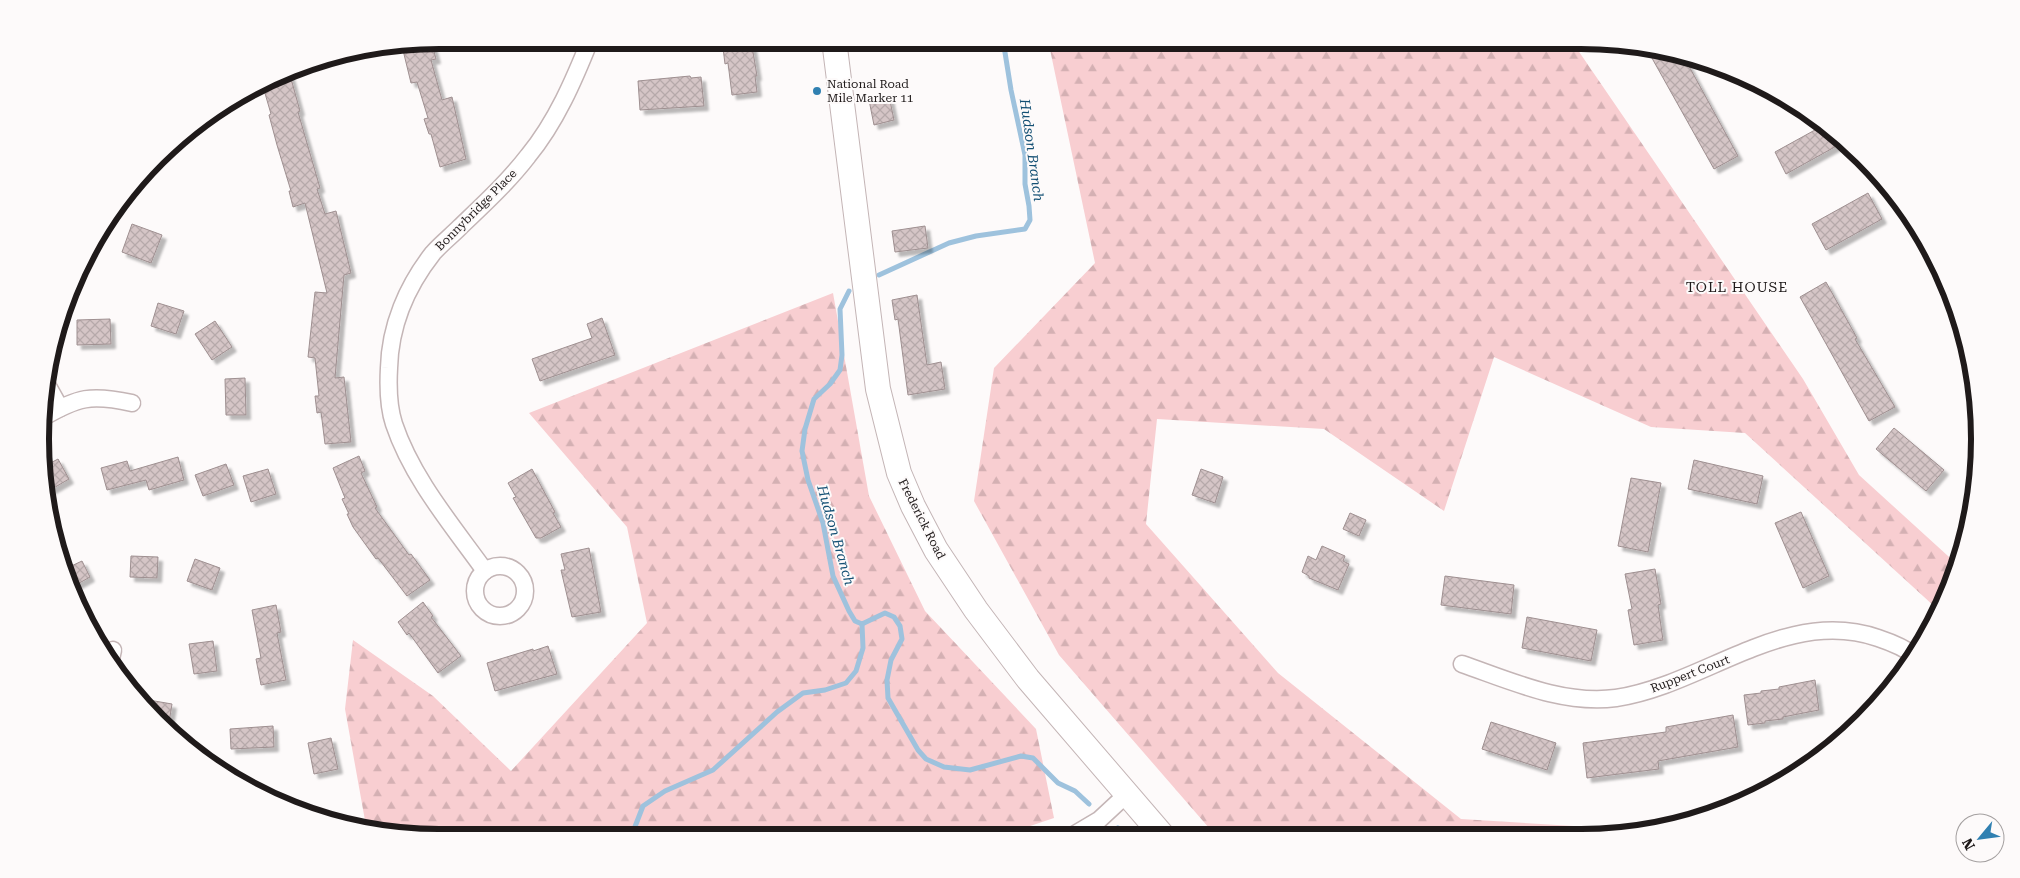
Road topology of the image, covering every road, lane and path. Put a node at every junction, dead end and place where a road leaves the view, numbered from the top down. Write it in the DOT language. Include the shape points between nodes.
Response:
graph roads {
  1 [pos="586,49"];
  2 [pos="835,49"];
  3 [pos="52,392"];
  4 [pos="132,403"];
  5 [pos="60,408"];
  6 [pos="50,414"];
  7 [pos="485,571"];
  8 [pos="1908,652"];
  9 [pos="1462,664"];
  10 [pos="1127,794"];
  11 [pos="1087,829"];
  12 [pos="1157,829"];
  1 -- 7 [label="street, Bonnybridge Place" via="566,95 529,156 433,253 409,291 396,322 389,359 388,389 393,422 405,452 428,490"];
  2 -- 10 [label="main road, Frederick Road" via="878,389 899,473 936,550 976,610 1028,679"];
  3 -- 5 [label="street"];
  4 -- 5 [label="street" via="105,397 80,400"];
  5 -- 6 [label="street"];
  8 -- 9 [label="street, Ruppert Court" via="1869,635 1842,630 1816,631 1782,638 1648,691 1616,698 1585,699 1552,695"];
  10 -- 11 [label="street"];
  10 -- 12 [label="main road, Frederick Road"];
}
